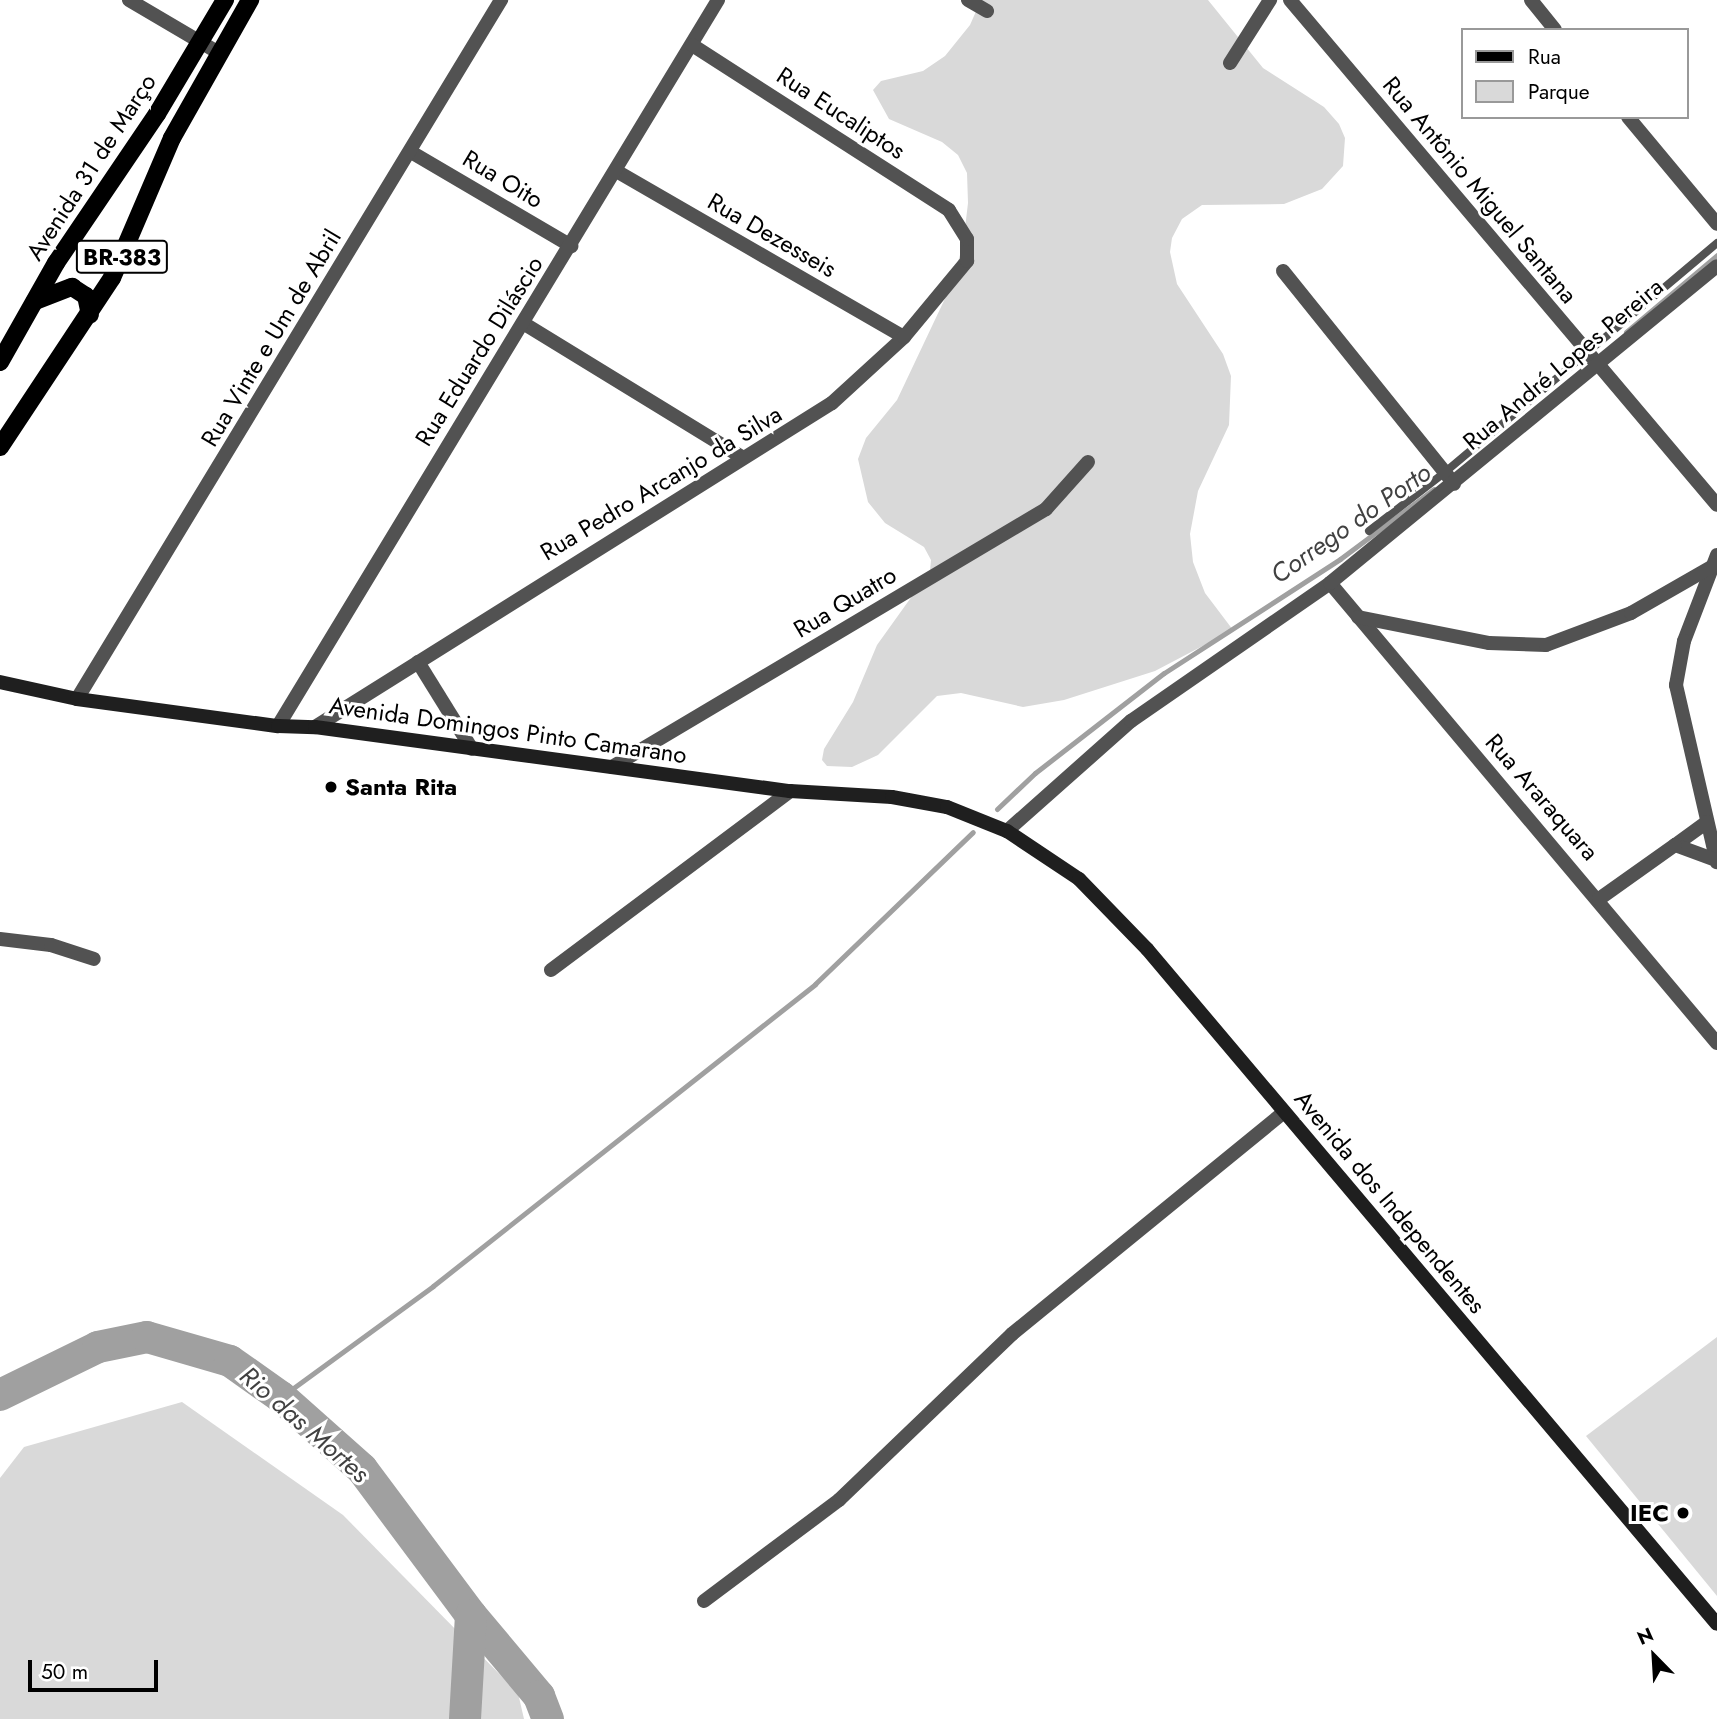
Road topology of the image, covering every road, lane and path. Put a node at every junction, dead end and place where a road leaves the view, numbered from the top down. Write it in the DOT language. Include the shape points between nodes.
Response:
graph roads {
  1 [pos="129,0"];
  2 [pos="225,0"];
  3 [pos="250,0"];
  4 [pos="501,0"];
  5 [pos="718,0"];
  6 [pos="968,0"];
  7 [pos="1270,0"];
  8 [pos="1290,0"];
  9 [pos="1531,0"];
  10 [pos="987,11"];
  11 [pos="1553,28"];
  12 [pos="199,44"];
  13 [pos="692,45"];
  14 [pos="219,53"];
  15 [pos="1230,63"];
  16 [pos="1630,119"];
  17 [pos="411,152"];
  18 [pos="618,172"];
  19 [pos="1717,224"];
  20 [pos="961,225"];
  21 [pos="1717,243"];
  22 [pos="571,246"];
  23 [pos="1717,266"];
  24 [pos="1283,271"];
  25 [pos="33,302"];
  26 [pos="90,315"];
  27 [pos="523,323"];
  28 [pos="904,337"];
  29 [pos="1587,353"];
  30 [pos="0,362"];
  31 [pos="1598,366"];
  32 [pos="0,447"];
  33 [pos="742,457"];
  34 [pos="1088,462"];
  35 [pos="1449,479"];
  36 [pos="1717,505"];
  37 [pos="1369,531"];
  38 [pos="1715,561"];
  39 [pos="1330,583"];
  40 [pos="1358,617"];
  41 [pos="418,662"];
  42 [pos="0,682"];
  43 [pos="78,699"];
  44 [pos="278,726"];
  45 [pos="315,727"];
  46 [pos="472,749"];
  47 [pos="612,767"];
  48 [pos="790,791"];
  49 [pos="1707,822"];
  50 [pos="1007,831"];
  51 [pos="1675,845"];
  52 [pos="1716,861"];
  53 [pos="1600,899"];
  54 [pos="0,939"];
  55 [pos="94,959"];
  56 [pos="551,970"];
  57 [pos="1717,1043"];
  58 [pos="1284,1112"];
  59 [pos="704,1601"];
  60 [pos="1717,1624"];
  1 -- 12 [label="street"];
  2 -- 12 [label="main road, Avenida 31 de Março / BR-383"];
  3 -- 14 [label="main road, Avenida 31 de Março / BR-383"];
  4 -- 17 [label="street, Rua Vinte e Um de Abril"];
  5 -- 13 [label="street, Rua Eduardo Diláscio"];
  6 -- 10 [label="street"];
  7 -- 15 [label="street"];
  8 -- 29 [label="street, Rua Antônio Miguel Santana"];
  9 -- 11 [label="street"];
  12 -- 14 [label="street"];
  12 -- 25 [label="main road, Avenida 31 de Março / BR-383"];
  13 -- 18 [label="street, Rua Eduardo Diláscio"];
  13 -- 20 [label="street, Rua Eucaliptos" via="949,210"];
  14 -- 26 [label="main road, Avenida 31 de Março / BR-383" via="172,138 112,278"];
  16 -- 19 [label="street"];
  17 -- 22 [label="street, Rua Oito"];
  17 -- 43 [label="street, Rua Vinte e Um de Abril"];
  18 -- 22 [label="street, Rua Eduardo Diláscio"];
  18 -- 28 [label="street, Rua Dezesseis"];
  20 -- 28 [label="street, Rua Pedro Arcanjo da Silva" via="967,239 967,261"];
  21 -- 29 [label="lane, Rua André Lopes Pereira"];
  22 -- 27 [label="street, Rua Eduardo Diláscio"];
  23 -- 31 [label="street, Rua André Lopes Pereira"];
  24 -- 35 [label="street"];
  25 -- 26 [label="main road" via="72,287 86,296"];
  25 -- 30 [label="main road, Avenida 31 de Março / BR-383"];
  26 -- 32 [label="main road, Avenida 31 de Março / BR-383"];
  27 -- 33 [label="street"];
  27 -- 44 [label="street, Rua Eduardo Diláscio"];
  28 -- 33 [label="street, Rua Pedro Arcanjo da Silva" via="832,404"];
  29 -- 31 [label="street, Rua Antônio Miguel Santana"];
  29 -- 35 [label="lane, Rua André Lopes Pereira"];
  31 -- 35 [label="street, Rua André Lopes Pereira"];
  31 -- 36 [label="street, Rua Antônio Miguel Santana"];
  33 -- 41 [label="street, Rua Pedro Arcanjo da Silva"];
  34 -- 47 [label="street, Rua Quatro" via="1046,509"];
  35 -- 37 [label="lane, Rua André Lopes Pereira"];
  35 -- 39 [label="street, Rua André Lopes Pereira"];
  38 -- 40 [label="street" via="1631,613 1546,645 1489,643"];
  38 -- 49 [label="street" via="1684,641 1676,685"];
  39 -- 40 [label="street, Rua Araraquara"];
  39 -- 50 [label="street, Rua André Lopes Pereira" via="1131,721"];
  40 -- 53 [label="street, Rua Araraquara"];
  41 -- 45 [label="street, Rua Pedro Arcanjo da Silva"];
  41 -- 46 [label="street"];
  42 -- 43 [label="main road, Avenida Domingos Pinto Camarano"];
  43 -- 44 [label="main road, Avenida Domingos Pinto Camarano"];
  44 -- 45 [label="main road, Avenida Domingos Pinto Camarano"];
  45 -- 46 [label="main road, Avenida Domingos Pinto Camarano"];
  46 -- 47 [label="main road, Avenida Domingos Pinto Camarano"];
  47 -- 48 [label="main road, Avenida Domingos Pinto Camarano"];
  48 -- 50 [label="main road, Avenida Domingos Pinto Camarano" via="892,797 935,805"];
  48 -- 56 [label="street"];
  49 -- 51 [label="street"];
  49 -- 52 [label="street"];
  50 -- 58 [label="main road, Avenida dos Independentes" via="1079,879 1116,916"];
  51 -- 52 [label="street"];
  51 -- 53 [label="street"];
  53 -- 57 [label="street, Rua Araraquara"];
  54 -- 55 [label="street" via="51,945"];
  58 -- 59 [label="street" via="1012,1334 839,1500"];
  58 -- 60 [label="main road, Avenida dos Independentes"];
}
